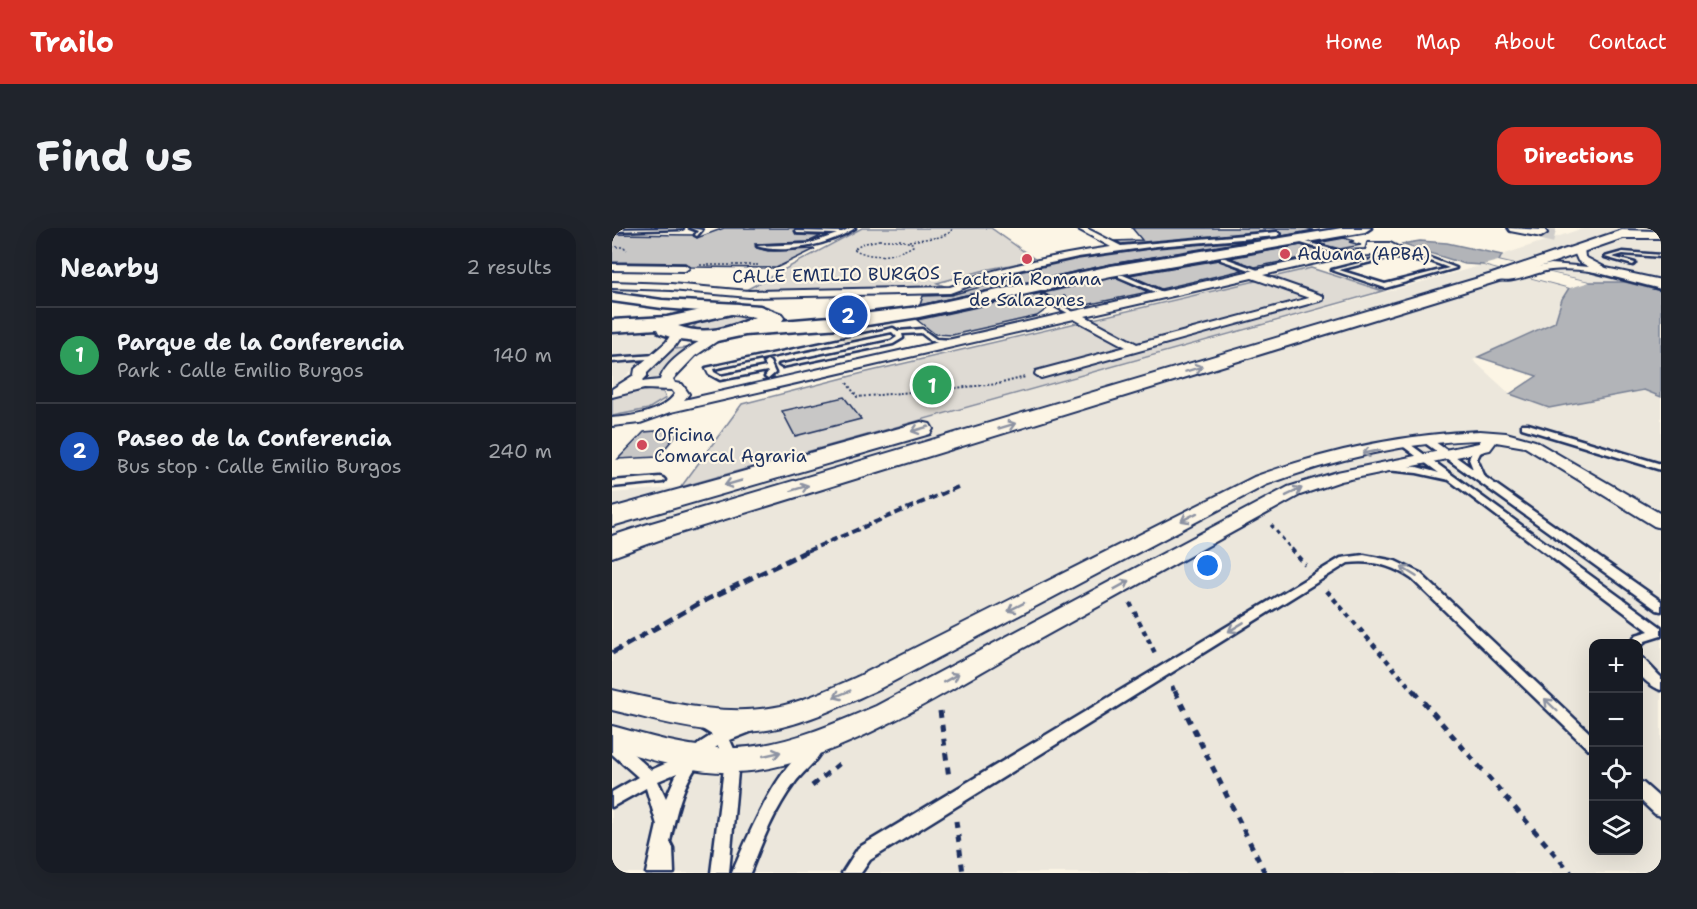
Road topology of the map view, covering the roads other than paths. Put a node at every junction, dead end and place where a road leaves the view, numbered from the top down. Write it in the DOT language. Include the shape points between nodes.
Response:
graph roads {
  1 [pos="681,228"];
  2 [pos="692,228"];
  3 [pos="853,228"];
  4 [pos="1080,228"];
  5 [pos="1258,228"];
  6 [pos="1352,228"];
  7 [pos="1365,228"];
  8 [pos="1506,228"];
  9 [pos="1600,228"];
  10 [pos="1613,228"];
  11 [pos="1631,228"];
  12 [pos="1520,229"];
  13 [pos="612,230"];
  14 [pos="1108,230"];
  15 [pos="797,232"];
  16 [pos="843,233"];
  17 [pos="1092,233"];
  18 [pos="697,235"];
  19 [pos="1659,235"];
  20 [pos="1276,237"];
  21 [pos="1178,239"];
  22 [pos="1545,239"];
  23 [pos="1304,243"];
  24 [pos="759,246"];
  25 [pos="1369,246"];
  26 [pos="1118,247"];
  27 [pos="1395,250"];
  28 [pos="1581,250"];
  29 [pos="1354,251"];
  30 [pos="1378,251"];
  31 [pos="1343,254"];
  32 [pos="1198,255"];
  33 [pos="1661,256"];
  34 [pos="1607,257"];
  35 [pos="1223,259"];
  36 [pos="1428,260"];
  37 [pos="1633,264"];
  38 [pos="612,267"];
  39 [pos="685,268"];
  40 [pos="1624,269"];
  41 [pos="1598,270"];
  42 [pos="1256,273"];
  43 [pos="1121,276"];
  44 [pos="1497,277"];
  45 [pos="612,285"];
  46 [pos="1661,285"];
  47 [pos="1164,294"];
  48 [pos="612,297"];
  49 [pos="990,297"];
  50 [pos="1043,297"];
  51 [pos="759,312"];
  52 [pos="1075,315"];
  53 [pos="686,321"];
  54 [pos="613,327"];
  55 [pos="740,330"];
  56 [pos="897,333"];
  57 [pos="720,335"];
  58 [pos="953,342"];
  59 [pos="1136,348"];
  60 [pos="776,354"];
  61 [pos="900,354"];
  62 [pos="656,357"];
  63 [pos="764,357"];
  64 [pos="612,360"];
  65 [pos="784,369"];
  66 [pos="1041,374"];
  67 [pos="766,377"];
  68 [pos="675,388"];
  69 [pos="614,390"];
  70 [pos="665,409"];
  71 [pos="980,412"];
  72 [pos="612,422"];
  73 [pos="945,422"];
  74 [pos="1525,426"];
  75 [pos="1488,443"];
  76 [pos="1427,450"];
  77 [pos="1661,467"];
  78 [pos="1383,468"];
  79 [pos="660,480"];
  80 [pos="1483,480"];
  81 [pos="612,484"];
  82 [pos="1461,485"];
  83 [pos="612,517"];
  84 [pos="1661,522"];
  85 [pos="612,547"];
  86 [pos="1661,607"];
  87 [pos="1660,632"];
  88 [pos="1640,639"];
  89 [pos="1643,668"];
  90 [pos="1661,685"];
  91 [pos="612,700"];
  92 [pos="767,719"];
  93 [pos="698,720"];
  94 [pos="837,735"];
  95 [pos="612,737"];
  96 [pos="721,737"];
  97 [pos="1589,741"];
  98 [pos="612,746"];
  99 [pos="693,758"];
  100 [pos="732,760"];
  101 [pos="649,778"];
  102 [pos="1643,793"];
  103 [pos="612,800"];
  104 [pos="1661,809"];
  105 [pos="665,823"];
  106 [pos="655,873"];
  107 [pos="665,873"];
  108 [pos="720,873"];
  109 [pos="741,873"];
  110 [pos="851,873"];
  1 -- 13 [label="lane"];
  2 -- 18 [label="lane" via="700,231"];
  3 -- 16 [label="lane"];
  4 -- 17 [label="street"];
  5 -- 20 [label="street"];
  6 -- 20 [label="highway"];
  7 -- 20 [label="highway"];
  8 -- 12 [label="lane"];
  9 -- 22 [label="main road"];
  10 -- 22 [label="main road" via="1565,247"];
  11 -- 19 [label="main road"];
  12 -- 22 [label="main road"];
  14 -- 17 [label="street"];
  15 -- 16 [label="lane"];
  16 -- 24 [label="lane" via="812,246"];
  17 -- 26 [label="street"];
  19 -- 28 [label="main road" via="1622,234"];
  20 -- 21 [label="street, CALLE EMILIO BURGOS"];
  20 -- 32 [label="highway"];
  21 -- 26 [label="street, CALLE EMILIO BURGOS"];
  21 -- 32 [label="street"];
  22 -- 71 [label="main road"];
  23 -- 31 [label="lane"];
  25 -- 27 [label="street" via="1385,244"];
  25 -- 29 [label="street"];
  25 -- 30 [label="street"];
  26 -- 45 [label="street, CALLE EMILIO BURGOS" via="1016,266 950,290 749,294"];
  27 -- 30 [label="street"];
  27 -- 36 [label="lane"];
  28 -- 41 [label="street" via="1581,260"];
  28 -- 44 [label="main road"];
  29 -- 30 [label="street"];
  29 -- 31 [label="street"];
  31 -- 42 [label="street"];
  32 -- 49 [label="highway"];
  33 -- 34 [label="lane" via="1623,252"];
  34 -- 37 [label="lane"];
  34 -- 40 [label="lane" via="1604,261"];
  35 -- 42 [label="lane"];
  36 -- 36 [label="lane" via="1454,268 1385,286 1334,270 1391,256"];
  38 -- 39 [label="street"];
  41 -- 44 [label="street" via="1551,267"];
  41 -- 46 [label="street"];
  42 -- 47 [label="street"];
  42 -- 59 [label="street" via="1319,298"];
  43 -- 47 [label="lane"];
  85 -- 44 [label="main road, one-way"];
  47 -- 52 [label="street"];
  48 -- 53 [label="street"];
  49 -- 51 [label="highway" via="824,321 789,320"];
  49 -- 55 [label="highway" via="879,318"];
  50 -- 52 [label="lane"];
  51 -- 53 [label="highway" via="739,309"];
  51 -- 55 [label="highway" via="760,320"];
  52 -- 58 [label="street"];
  52 -- 59 [label="street"];
  53 -- 54 [label="highway"];
  53 -- 57 [label="highway" via="689,336"];
  53 -- 62 [label="street" via="676,338"];
  55 -- 57 [label="highway"];
  56 -- 58 [label="lane" via="922,331 934,341"];
  56 -- 60 [label="lane" via="893,330"];
  56 -- 65 [label="lane" via="900,338 893,342"];
  57 -- 68 [label="street" via="695,348 670,374 666,379"];
  58 -- 61 [label="street"];
  59 -- 66 [label="street"];
  60 -- 63 [label="lane"];
  60 -- 65 [label="lane"];
  61 -- 65 [label="street"];
  61 -- 67 [label="street" via="838,369"];
  62 -- 64 [label="lane"];
  62 -- 69 [label="street" via="631,384"];
  63 -- 67 [label="lane"];
  63 -- 67 [label="lane" via="709,368 720,378"];
  65 -- 67 [label="street"];
  67 -- 68 [label="street" via="715,389"];
  67 -- 70 [label="street"];
  68 -- 69 [label="street" via="651,384"];
  68 -- 70 [label="street" via="680,399"];
  70 -- 72 [label="street"];
  73 -- 83 [label="main road, one-way"];
  74 -- 77 [label="lane"];
  75 -- 76 [label="street"];
  75 -- 80 [label="lane" via="1473,459"];
  75 -- 84 [label="street" via="1510,439 1530,444"];
  76 -- 78 [label="street"];
  76 -- 80 [label="lane"];
  76 -- 82 [label="lane"];
  76 -- 92 [label="street, one-way" via="1297,467 1260,481 868,683 803,711"];
  78 -- 82 [label="lane" via="1417,470"];
  94 -- 78 [label="street, one-way" via="896,708 1294,491"];
  79 -- 81 [label="lane"];
  80 -- 86 [label="lane"];
  82 -- 87 [label="lane"];
  87 -- 88 [label="lane"];
  89 -- 90 [label="lane"];
  91 -- 93 [label="street"];
  92 -- 93 [label="street" via="733,723"];
  92 -- 96 [label="lane"];
  93 -- 96 [label="lane"];
  100 -- 94 [label="street, one-way" via="785,751"];
  94 -- 109 [label="lane" via="801,762 780,790"];
  95 -- 99 [label="street"];
  96 -- 99 [label="lane"];
  96 -- 100 [label="lane"];
  97 -- 110 [label="lane, one-way" via="1416,576 1389,562 1345,560 864,854"];
  98 -- 101 [label="lane" via="635,761"];
  99 -- 100 [label="street"];
  99 -- 101 [label="lane"];
  99 -- 105 [label="lane"];
  100 -- 108 [label="lane"];
  101 -- 103 [label="lane"];
  101 -- 105 [label="lane"];
  102 -- 104 [label="lane"];
  105 -- 106 [label="lane"];
  105 -- 107 [label="lane"];
}
